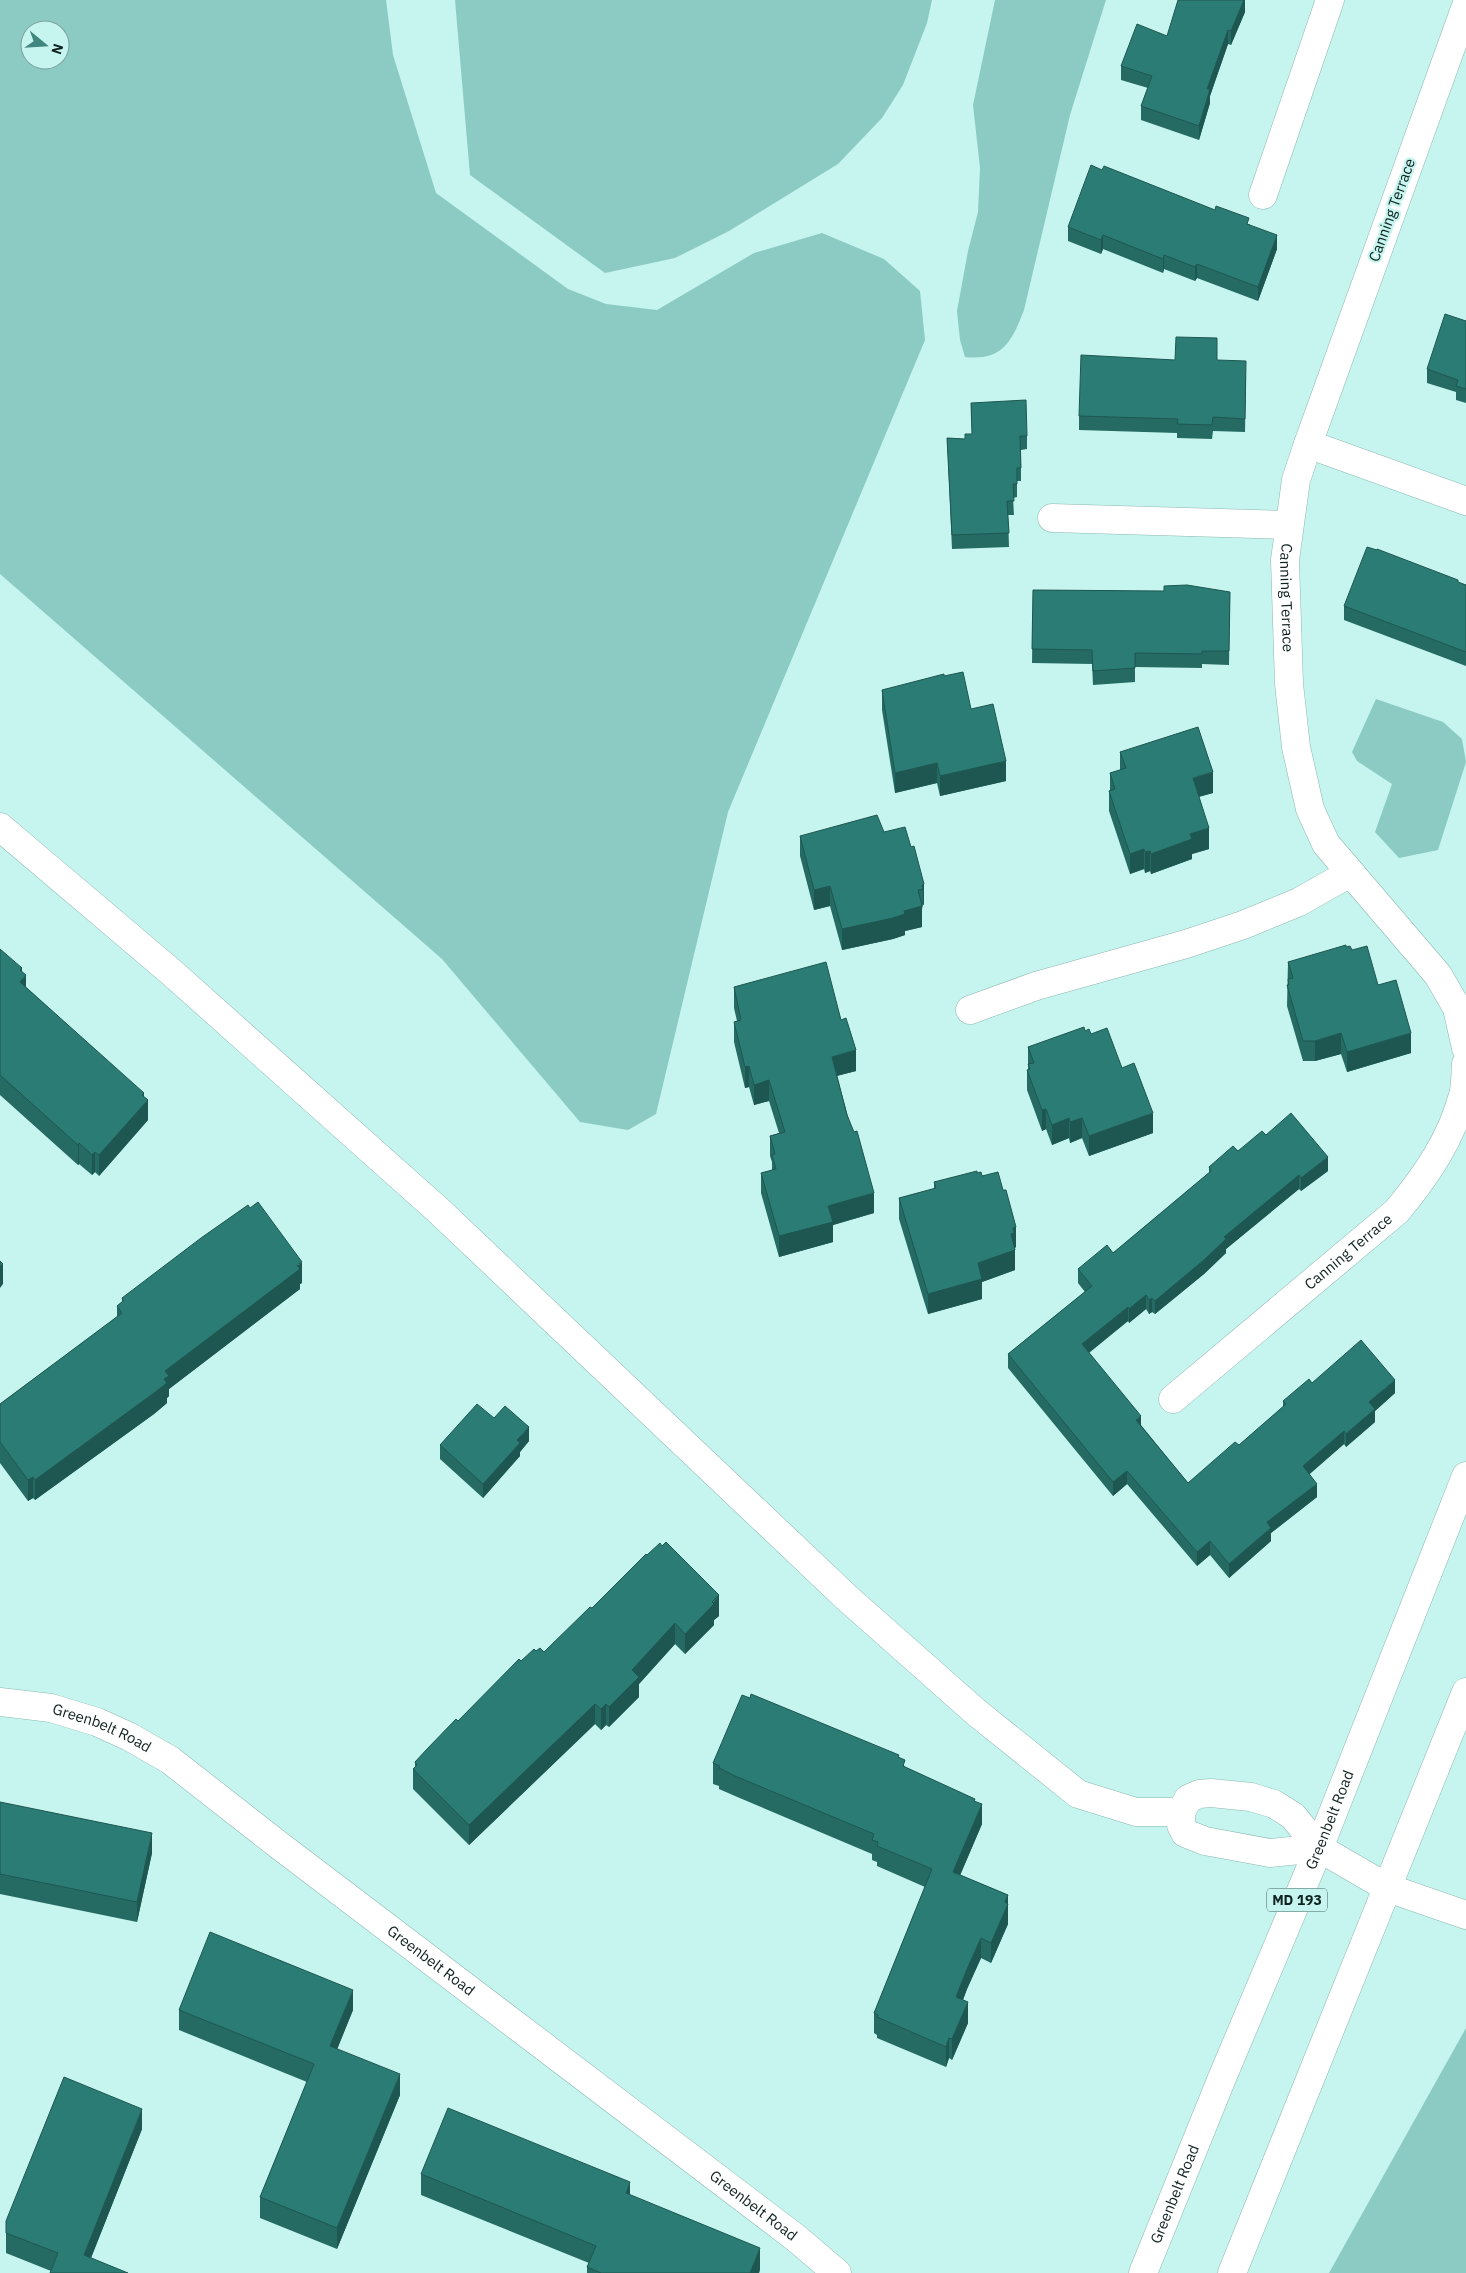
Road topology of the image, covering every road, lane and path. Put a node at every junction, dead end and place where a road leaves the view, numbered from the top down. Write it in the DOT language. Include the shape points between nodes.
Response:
graph roads {
  1 [pos="1330,0"];
  2 [pos="1466,6"];
  3 [pos="1263,195"];
  4 [pos="1308,444"];
  5 [pos="1466,501"];
  6 [pos="1052,518"];
  7 [pos="1288,525"];
  8 [pos="0,827"];
  9 [pos="1350,873"];
  10 [pos="970,1010"];
  11 [pos="1466,1048"];
  12 [pos="1466,1064"];
  13 [pos="1173,1398"];
  14 [pos="1466,1476"];
  15 [pos="1466,1692"];
  16 [pos="0,1702"];
  17 [pos="1181,1812"];
  18 [pos="1319,1848"];
  19 [pos="1388,1888"];
  20 [pos="1466,1915"];
  21 [pos="837,2273"];
  22 [pos="1143,2273"];
  23 [pos="1232,2273"];
  1 -- 3 [label="street"];
  2 -- 4 [label="street, Canning Terrace"];
  4 -- 5 [label="street"];
  4 -- 7 [label="street, Canning Terrace" via="1296,480"];
  6 -- 7 [label="street"];
  7 -- 9 [label="street, Canning Terrace" via="1285,569 1289,684 1296,747 1310,809 1326,844"];
  8 -- 17 [label="street" via="170,971 438,1210 846,1598 977,1713 1078,1794 1136,1812"];
  9 -- 10 [label="street" via="1299,902 1243,924 1186,944 1036,986"];
  9 -- 11 [label="street, Canning Terrace" via="1438,975 1456,1008"];
  12 -- 13 [label="street, Canning Terrace" via="1464,1094 1449,1135 1425,1176 1397,1211"];
  14 -- 18 [label="street, Greenbelt Road / MD 193"];
  15 -- 19 [label="street"];
  16 -- 21 [label="street, Greenbelt Road" via="51,1708 97,1722 170,1760 796,2238"];
  17 -- 18 [label="street" via="1180,1825 1185,1834 1205,1841 1274,1853"];
  17 -- 18 [label="street" via="1188,1799 1199,1794 1251,1797 1274,1804 1294,1816"];
  18 -- 19 [label="street"];
  18 -- 22 [label="street, Greenbelt Road / MD 193"];
  19 -- 20 [label="street"];
  19 -- 23 [label="street"];
}
